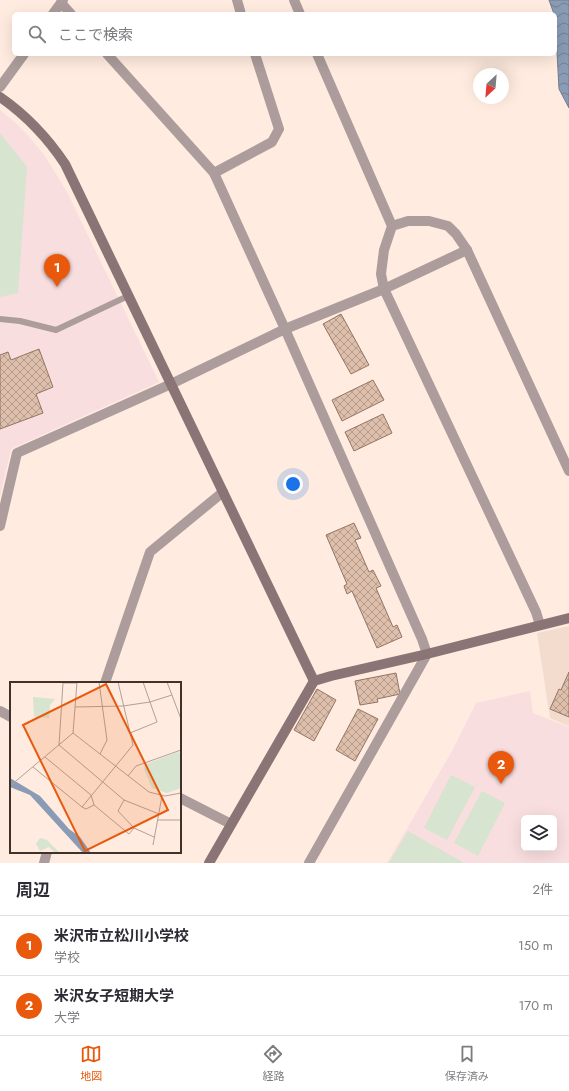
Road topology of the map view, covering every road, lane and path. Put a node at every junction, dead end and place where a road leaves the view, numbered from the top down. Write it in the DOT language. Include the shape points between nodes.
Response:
graph roads {
  1 [pos="236,0"];
  2 [pos="294,0"];
  3 [pos="62,1"];
  4 [pos="54,12"];
  5 [pos="70,12"];
  6 [pos="241,12"];
  7 [pos="299,12"];
  8 [pos="23,56"];
  9 [pos="109,56"];
  10 [pos="256,56"];
  11 [pos="318,56"];
  12 [pos="0,87"];
  13 [pos="0,97"];
  14 [pos="214,173"];
  15 [pos="392,226"];
  16 [pos="467,250"];
  17 [pos="384,289"];
  18 [pos="128,296"];
  19 [pos="0,320"];
  20 [pos="286,329"];
  21 [pos="171,384"];
  22 [pos="569,471"];
  23 [pos="223,492"];
  24 [pos="0,526"];
  25 [pos="569,618"];
  26 [pos="540,625"];
  27 [pos="426,654"];
  28 [pos="314,681"];
  29 [pos="105,682"];
  30 [pos="0,712"];
  31 [pos="10,717"];
  32 [pos="181,799"];
  33 [pos="231,824"];
  34 [pos="48,853"];
  35 [pos="44,863"];
  36 [pos="209,863"];
  37 [pos="309,863"];
  1 -- 6 [label="street"];
  2 -- 7 [label="street"];
  3 -- 4 [label="street"];
  3 -- 5 [label="street"];
  8 -- 12 [label="street"];
  9 -- 14 [label="street"];
  10 -- 14 [label="street" via="279,129 272,142"];
  11 -- 15 [label="street"];
  13 -- 18 [label="street" via="42,133 62,160"];
  14 -- 20 [label="street"];
  15 -- 16 [label="street" via="408,221 429,221 448,226"];
  15 -- 17 [label="street" via="384,250 381,274"];
  16 -- 17 [label="street"];
  16 -- 22 [label="street"];
  17 -- 20 [label="street"];
  17 -- 26 [label="street"];
  18 -- 19 [label="lane" via="56,330 20,321"];
  18 -- 21 [label="street"];
  20 -- 21 [label="street"];
  20 -- 27 [label="street" via="422,639"];
  21 -- 23 [label="street"];
  21 -- 24 [label="street" via="16,453"];
  23 -- 28 [label="street"];
  23 -- 29 [label="street" via="150,552"];
  25 -- 26 [label="street"];
  26 -- 27 [label="street"];
  27 -- 28 [label="street"];
  27 -- 37 [label="street"];
  28 -- 33 [label="street"];
  30 -- 31 [label="street"];
  32 -- 33 [label="street"];
  33 -- 36 [label="street"];
  34 -- 35 [label="street"];
}
